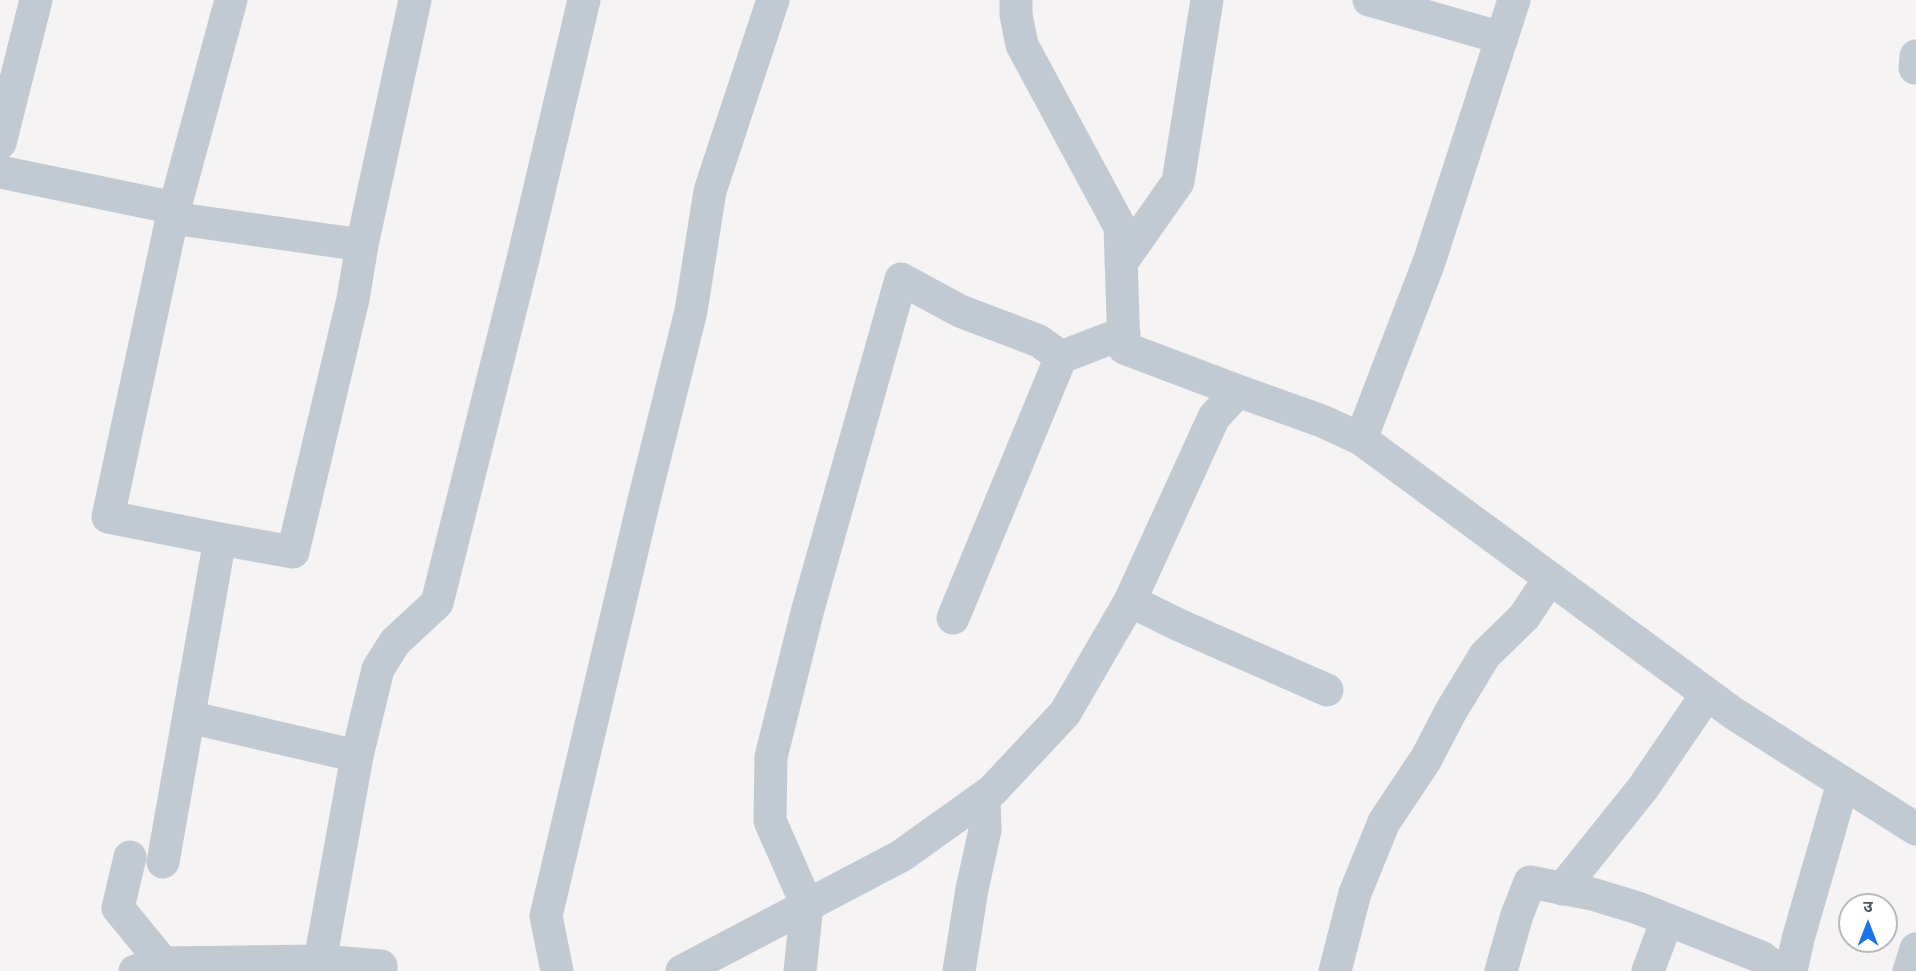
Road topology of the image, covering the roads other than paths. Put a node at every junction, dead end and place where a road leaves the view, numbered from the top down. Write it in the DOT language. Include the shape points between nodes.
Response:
graph roads {
  1 [pos="36,0"];
  2 [pos="231,0"];
  3 [pos="415,0"];
  4 [pos="584,0"];
  5 [pos="773,0"];
  6 [pos="1016,0"];
  7 [pos="1207,0"];
  8 [pos="1369,0"];
  9 [pos="1514,0"];
  10 [pos="1503,38"];
  11 [pos="0,143"];
  12 [pos="0,172"];
  13 [pos="173,213"];
  14 [pos="362,245"];
  15 [pos="1121,264"];
  16 [pos="1124,333"];
  17 [pos="1061,357"];
  18 [pos="1238,391"];
  19 [pos="1361,439"];
  20 [pos="220,539"];
  21 [pos="1550,578"];
  22 [pos="1130,601"];
  23 [pos="953,618"];
  24 [pos="1327,690"];
  25 [pos="1707,694"];
  26 [pos="189,717"];
  27 [pos="357,756"];
  28 [pos="1843,783"];
  29 [pos="984,797"];
  30 [pos="1916,829"];
  31 [pos="130,856"];
  32 [pos="163,862"];
  33 [pos="1562,889"];
  34 [pos="807,905"];
  35 [pos="1667,920"];
  36 [pos="1916,949"];
  37 [pos="320,961"];
  38 [pos="149,967"];
  39 [pos="381,971"];
  40 [pos="558,971"];
  41 [pos="682,971"];
  42 [pos="800,971"];
  43 [pos="959,971"];
  44 [pos="1335,971"];
  45 [pos="1501,971"];
  46 [pos="1648,971"];
  47 [pos="1780,971"];
  48 [pos="1791,971"];
  49 [pos="1909,971"];
  1 -- 11 [label="street"];
  2 -- 13 [label="street"];
  3 -- 14 [label="street"];
  4 -- 27 [label="street" via="437,603 394,642 378,669"];
  5 -- 40 [label="street" via="711,191 691,311 546,916"];
  6 -- 15 [label="street" via="1022,45 1120,227"];
  7 -- 15 [label="street" via="1178,182"];
  8 -- 10 [label="street"];
  9 -- 10 [label="street"];
  10 -- 19 [label="street" via="1428,262"];
  12 -- 13 [label="street"];
  13 -- 14 [label="street"];
  13 -- 20 [label="street" via="108,517"];
  14 -- 20 [label="street" via="353,299 293,552"];
  15 -- 16 [label="street"];
  16 -- 17 [label="street"];
  16 -- 18 [label="street" via="1124,348"];
  17 -- 23 [label="street"];
  17 -- 34 [label="street" via="1040,341 960,311 901,279 807,609 771,758 770,821"];
  18 -- 19 [label="street"];
  18 -- 22 [label="street" via="1214,417"];
  19 -- 21 [label="street"];
  20 -- 26 [label="street"];
  21 -- 25 [label="street"];
  21 -- 44 [label="street" via="1524,617 1485,656 1426,759 1384,822 1355,893"];
  22 -- 24 [label="street"];
  22 -- 29 [label="street" via="1065,713"];
  25 -- 28 [label="street"];
  25 -- 33 [label="street" via="1643,788"];
  26 -- 27 [label="street"];
  26 -- 32 [label="street"];
  27 -- 37 [label="street"];
  28 -- 30 [label="street"];
  28 -- 48 [label="street"];
  29 -- 34 [label="street" via="901,856"];
  29 -- 43 [label="street" via="985,830"];
  31 -- 38 [label="street" via="118,908"];
  33 -- 35 [label="street" via="1601,897"];
  33 -- 45 [label="street" via="1530,882"];
  34 -- 41 [label="street"];
  34 -- 42 [label="street"];
  35 -- 46 [label="street"];
  35 -- 47 [label="street" via="1761,957"];
  36 -- 49 [label="street"];
  37 -- 38 [label="street"];
  37 -- 39 [label="street" via="381,966"];
}
